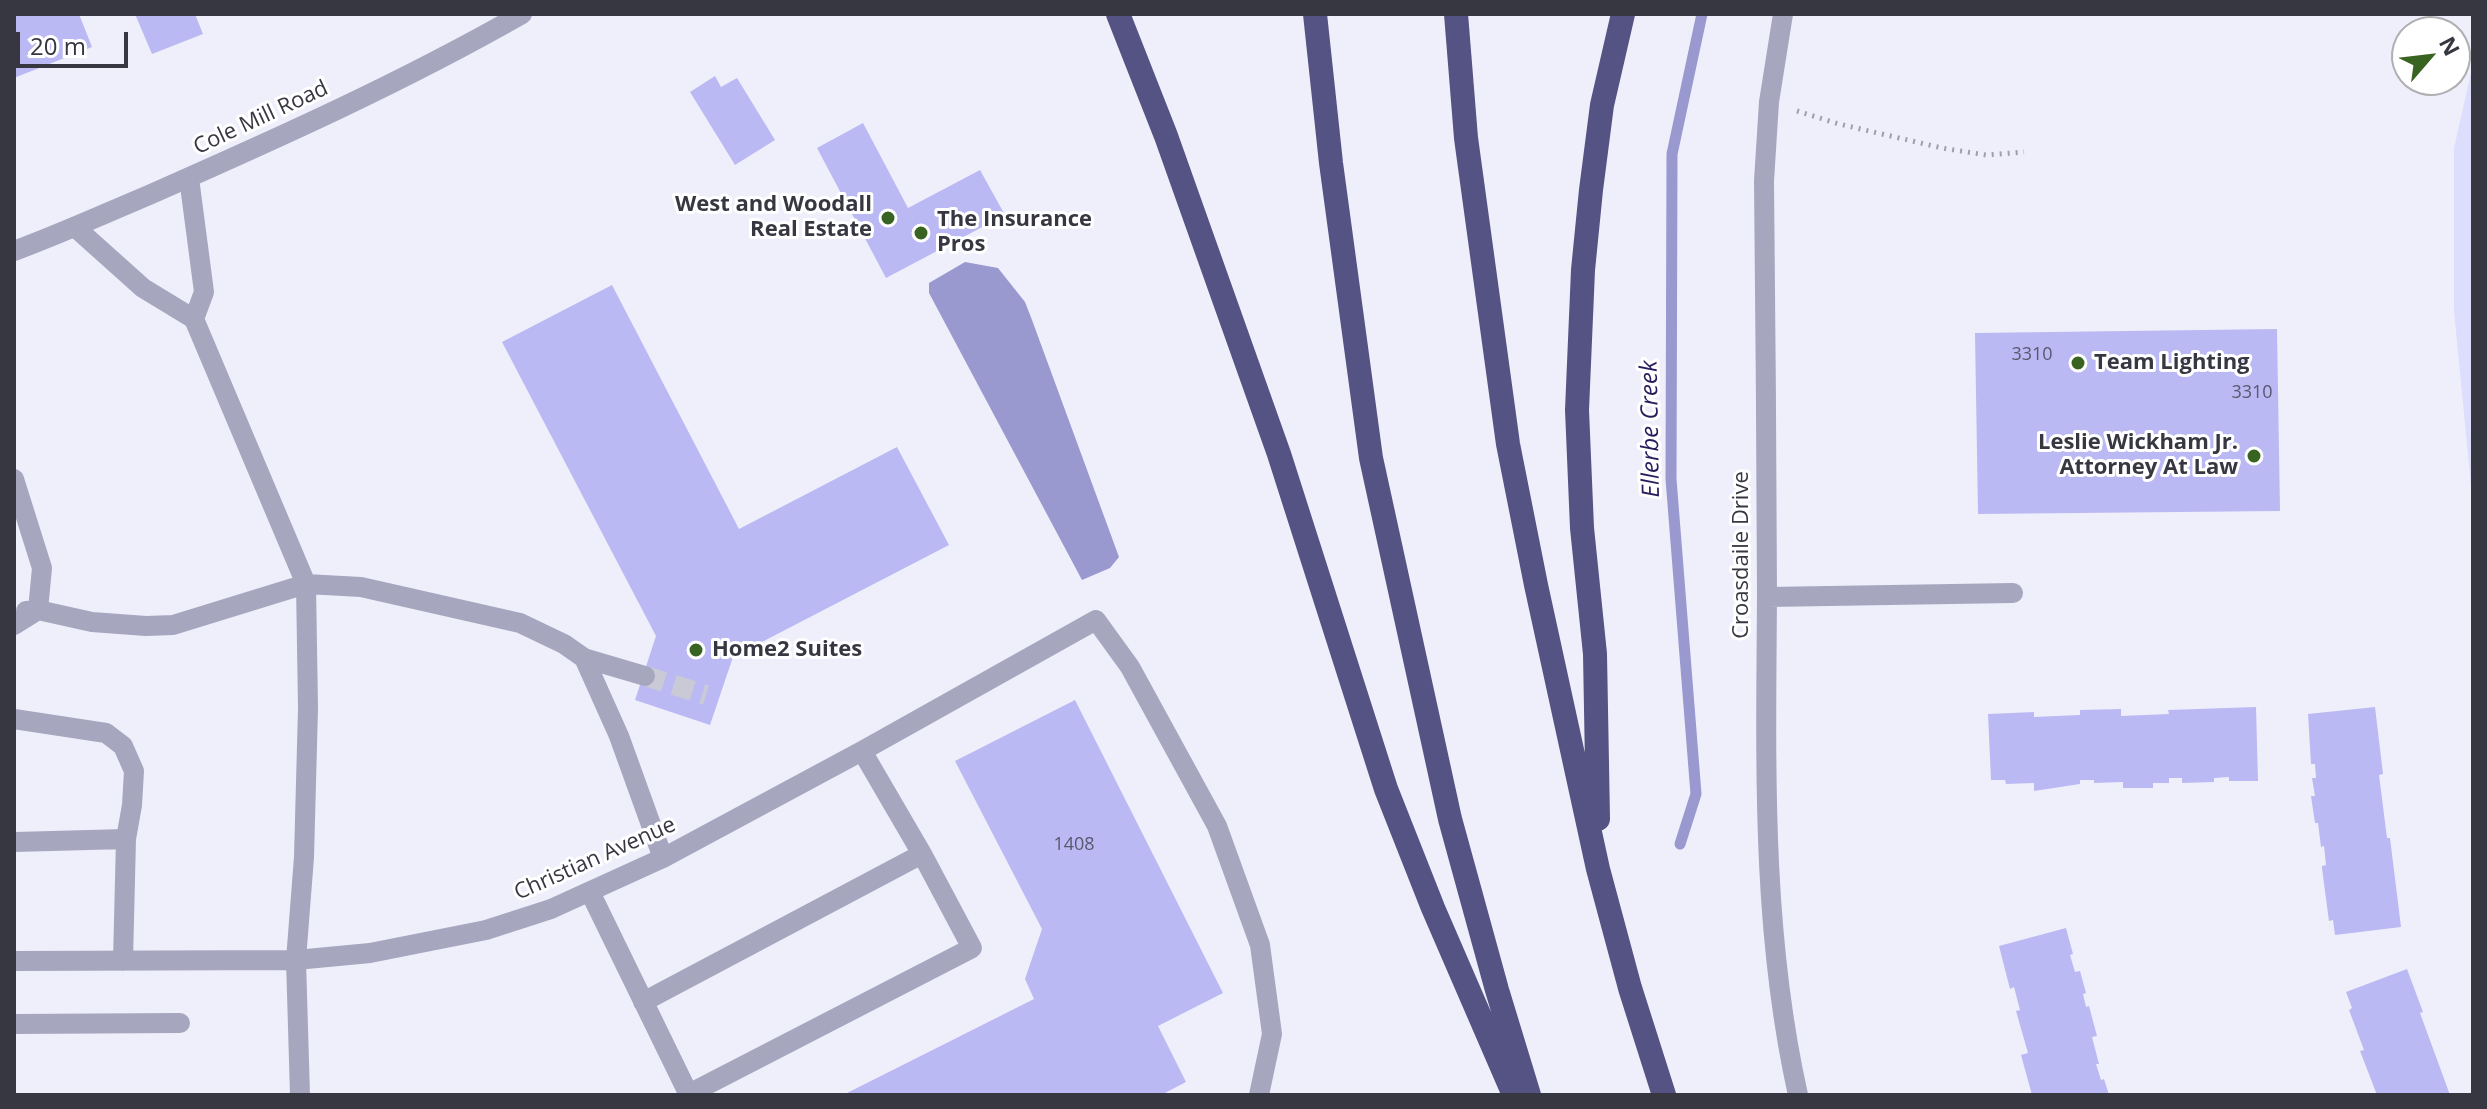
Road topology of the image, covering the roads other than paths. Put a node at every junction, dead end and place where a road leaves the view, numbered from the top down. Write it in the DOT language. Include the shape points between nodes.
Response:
graph roads {
  1 [pos="522,14"];
  2 [pos="1118,14"];
  3 [pos="1315,14"];
  4 [pos="1456,14"];
  5 [pos="1623,14"];
  6 [pos="1783,14"];
  7 [pos="189,178"];
  8 [pos="76,228"];
  9 [pos="14,251"];
  10 [pos="194,319"];
  11 [pos="14,479"];
  12 [pos="18,504"];
  13 [pos="306,584"];
  14 [pos="2013,593"];
  15 [pos="1767,597"];
  16 [pos="38,610"];
  17 [pos="14,611"];
  18 [pos="14,625"];
  19 [pos="584,658"];
  20 [pos="645,676"];
  21 [pos="14,719"];
  22 [pos="862,751"];
  23 [pos="126,839"];
  24 [pos="14,842"];
  25 [pos="922,854"];
  26 [pos="663,858"];
  27 [pos="1598,869"];
  28 [pos="590,892"];
  29 [pos="296,960"];
  30 [pos="14,961"];
  31 [pos="123,961"];
  32 [pos="643,1002"];
  33 [pos="180,1023"];
  34 [pos="14,1024"];
  35 [pos="300,1095"];
  36 [pos="688,1095"];
  37 [pos="1259,1095"];
  38 [pos="1514,1095"];
  39 [pos="1529,1095"];
  40 [pos="1664,1095"];
  41 [pos="1798,1095"];
  1 -- 7 [label="street, Cole Mill Road" via="286,135"];
  2 -- 38 [label="highway" via="1279,454 1386,789"];
  3 -- 39 [label="highway" via="1371,458 1450,819"];
  4 -- 27 [label="highway" via="1466,138 1508,444"];
  5 -- 27 [label="highway" via="1602,105 1591,190 1577,410 1595,654"];
  6 -- 15 [label="street, Croasdaile Drive" via="1764,181"];
  7 -- 8 [label="street, Cole Mill Road"];
  7 -- 10 [label="street" via="204,292"];
  8 -- 9 [label="street, Cole Mill Road"];
  8 -- 10 [label="street" via="143,288"];
  10 -- 13 [label="street"];
  11 -- 12 [label="street"];
  12 -- 16 [label="street" via="42,568"];
  13 -- 16 [label="street" via="173,625 92,622"];
  13 -- 19 [label="street" via="361,587 520,623"];
  13 -- 29 [label="street" via="308,708"];
  14 -- 15 [label="street"];
  15 -- 41 [label="street, Croasdaile Drive" via="1772,931"];
  16 -- 17 [label="street"];
  16 -- 18 [label="street"];
  19 -- 20 [label="street"];
  19 -- 26 [label="street"];
  21 -- 23 [label="street" via="106,733 123,746 134,771"];
  22 -- 25 [label="street"];
  22 -- 26 [label="street, Christian Avenue"];
  22 -- 37 [label="street, Christian Avenue" via="1096,620 1130,667 1217,826 1260,945 1272,1034"];
  23 -- 24 [label="street"];
  23 -- 31 [label="street"];
  25 -- 32 [label="street"];
  25 -- 36 [label="street" via="972,948"];
  26 -- 28 [label="street, Christian Avenue"];
  27 -- 40 [label="highway"];
  28 -- 29 [label="street, Christian Avenue" via="486,930 370,953"];
  28 -- 32 [label="street"];
  29 -- 31 [label="street, Christian Avenue"];
  29 -- 35 [label="street"];
  30 -- 31 [label="street, Christian Avenue"];
  32 -- 36 [label="street"];
  33 -- 34 [label="street"];
}
